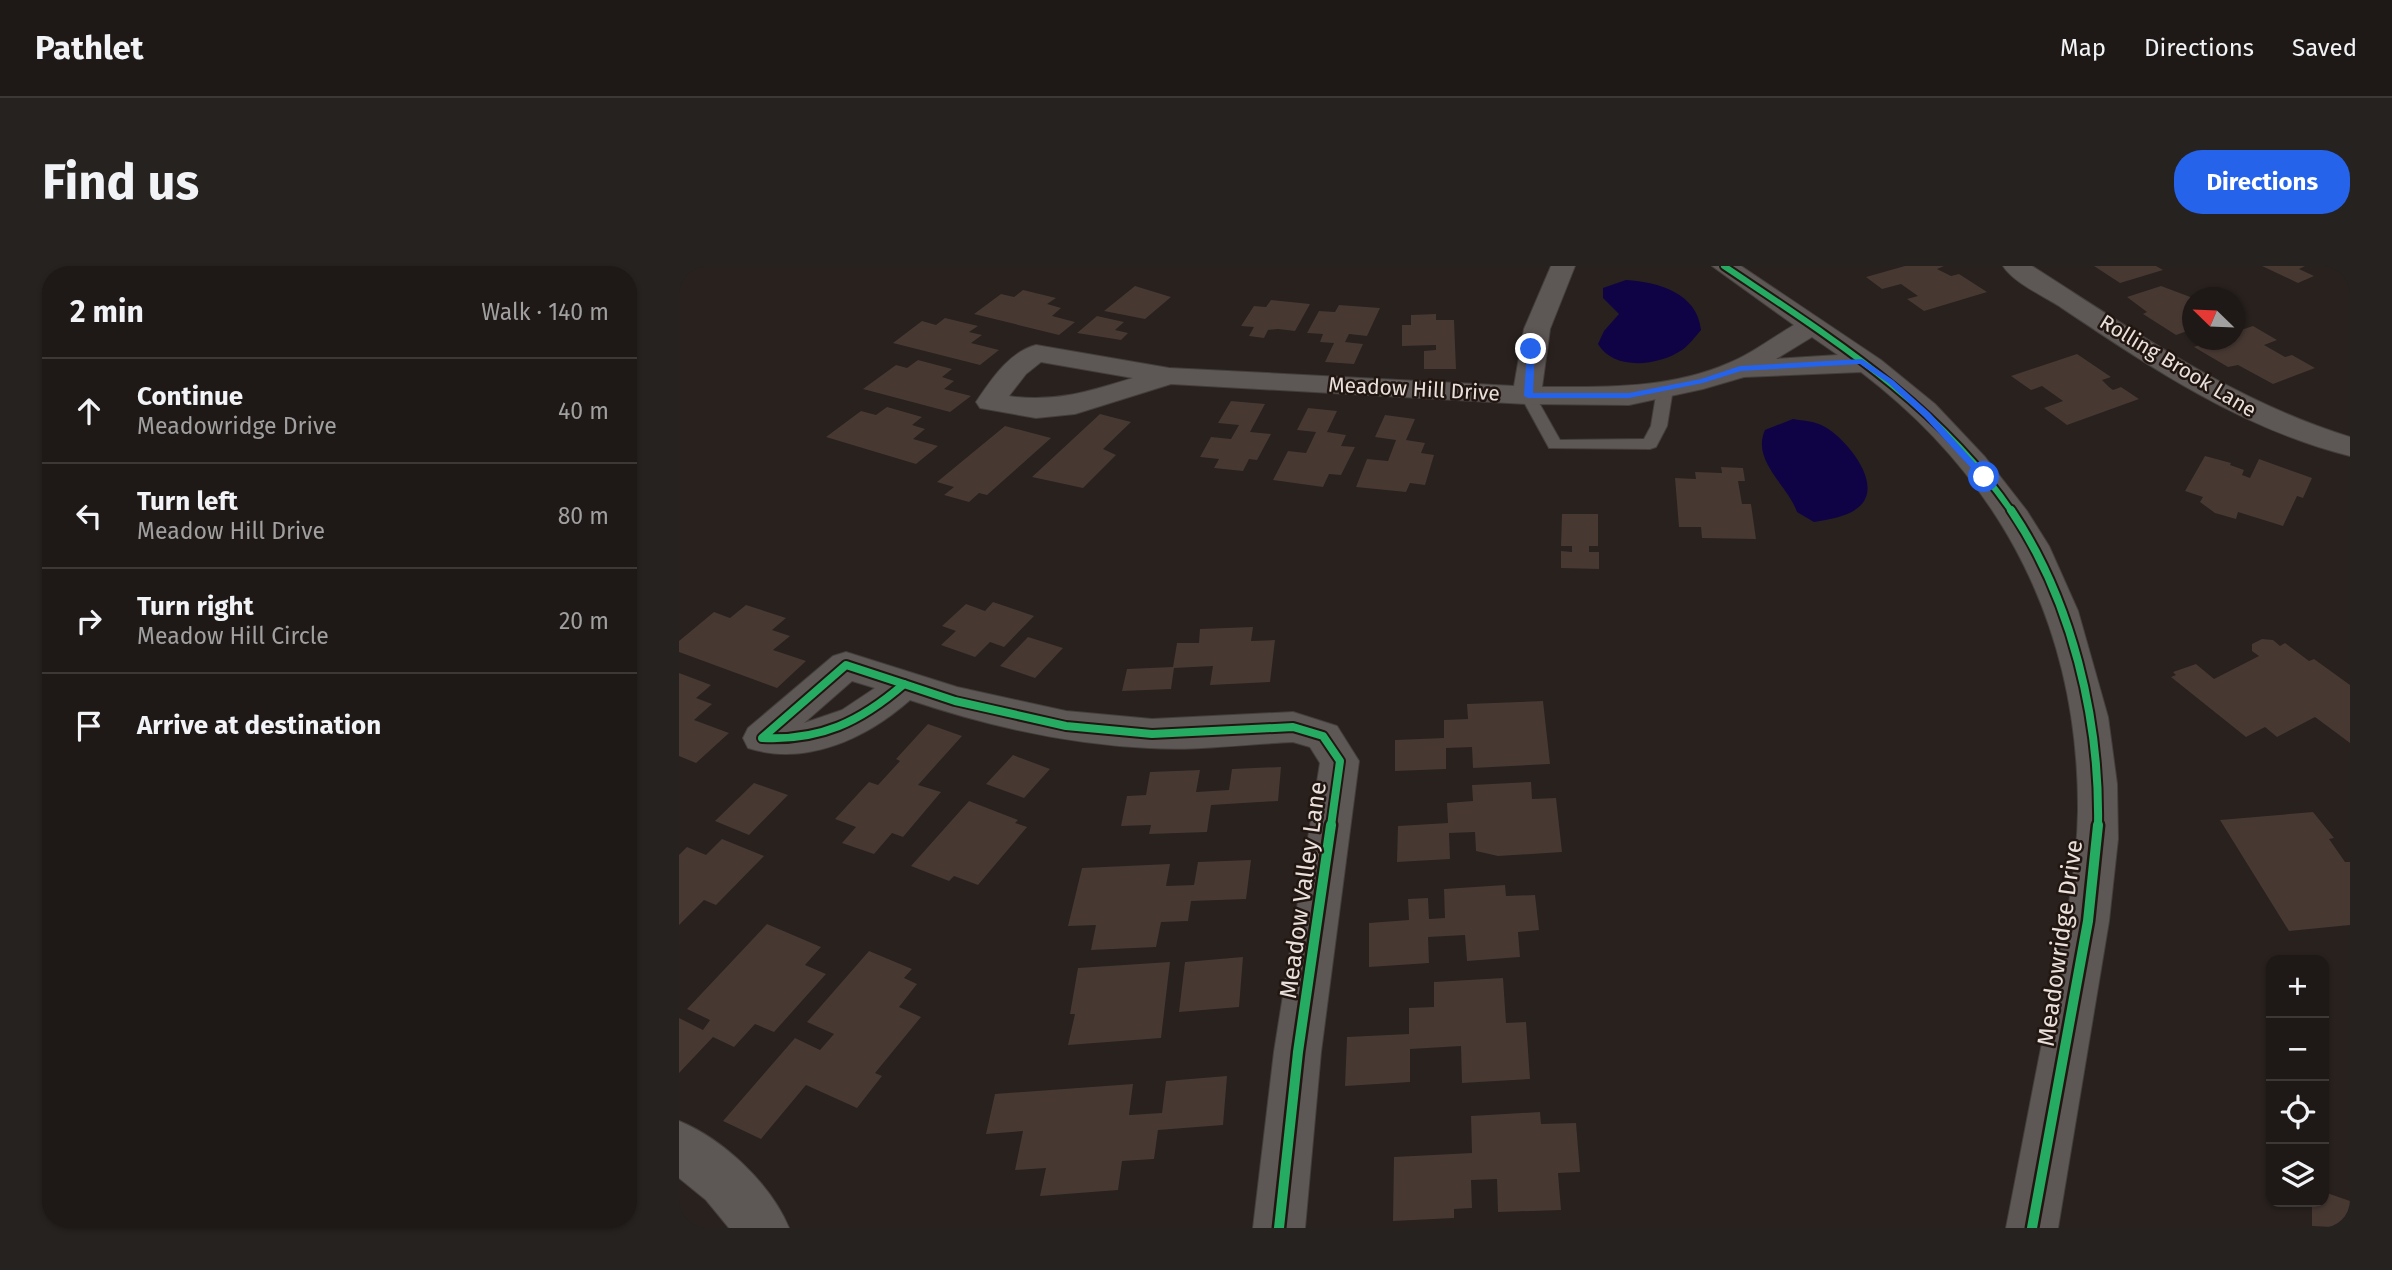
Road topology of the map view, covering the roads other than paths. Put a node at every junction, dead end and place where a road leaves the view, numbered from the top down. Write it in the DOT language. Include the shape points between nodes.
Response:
graph roads {
  1 [pos="1563,266"];
  2 [pos="1724,266"];
  3 [pos="2015,266"];
  4 [pos="1811,326"];
  5 [pos="1862,362"];
  6 [pos="1740,369"];
  7 [pos="1168,376"];
  8 [pos="1665,388"];
  9 [pos="1528,396"];
  10 [pos="2350,447"];
  11 [pos="904,684"];
  12 [pos="679,1146"];
  13 [pos="763,1228"];
  14 [pos="1279,1228"];
  15 [pos="2032,1228"];
  1 -- 9 [label="street" via="1540,315 1531,349"];
  2 -- 4 [label="street, Meadowridge Drive"];
  3 -- 10 [label="street, Rolling Brook Lane" via="2212,391 2297,430"];
  4 -- 5 [label="street, Meadowridge Drive"];
  4 -- 6 [label="street, Meadow Hill Drive"];
  5 -- 6 [label="street, Meadow Hill Drive"];
  5 -- 15 [label="street, Meadowridge Drive" via="1891,381 1927,415 2016,517 2068,637 2087,709 2098,785 2095,860"];
  6 -- 8 [label="street, Meadow Hill Drive"];
  7 -- 7 [label="street, Meadow Hill Drive" via="1036,353 1016,369 990,402 1036,409 1075,405"];
  7 -- 9 [label="street, Meadow Hill Drive"];
  8 -- 9 [label="street, Meadow Hill Drive" via="1629,396"];
  8 -- 9 [label="lane" via="1659,426 1650,444 1555,445"];
  11 -- 14 [label="street, Meadow Valley Lane" via="955,701 1066,726 1152,734 1293,727 1323,736 1340,761 1286,1132"];
  12 -- 13 [label="street" via="724,1182"];
}
